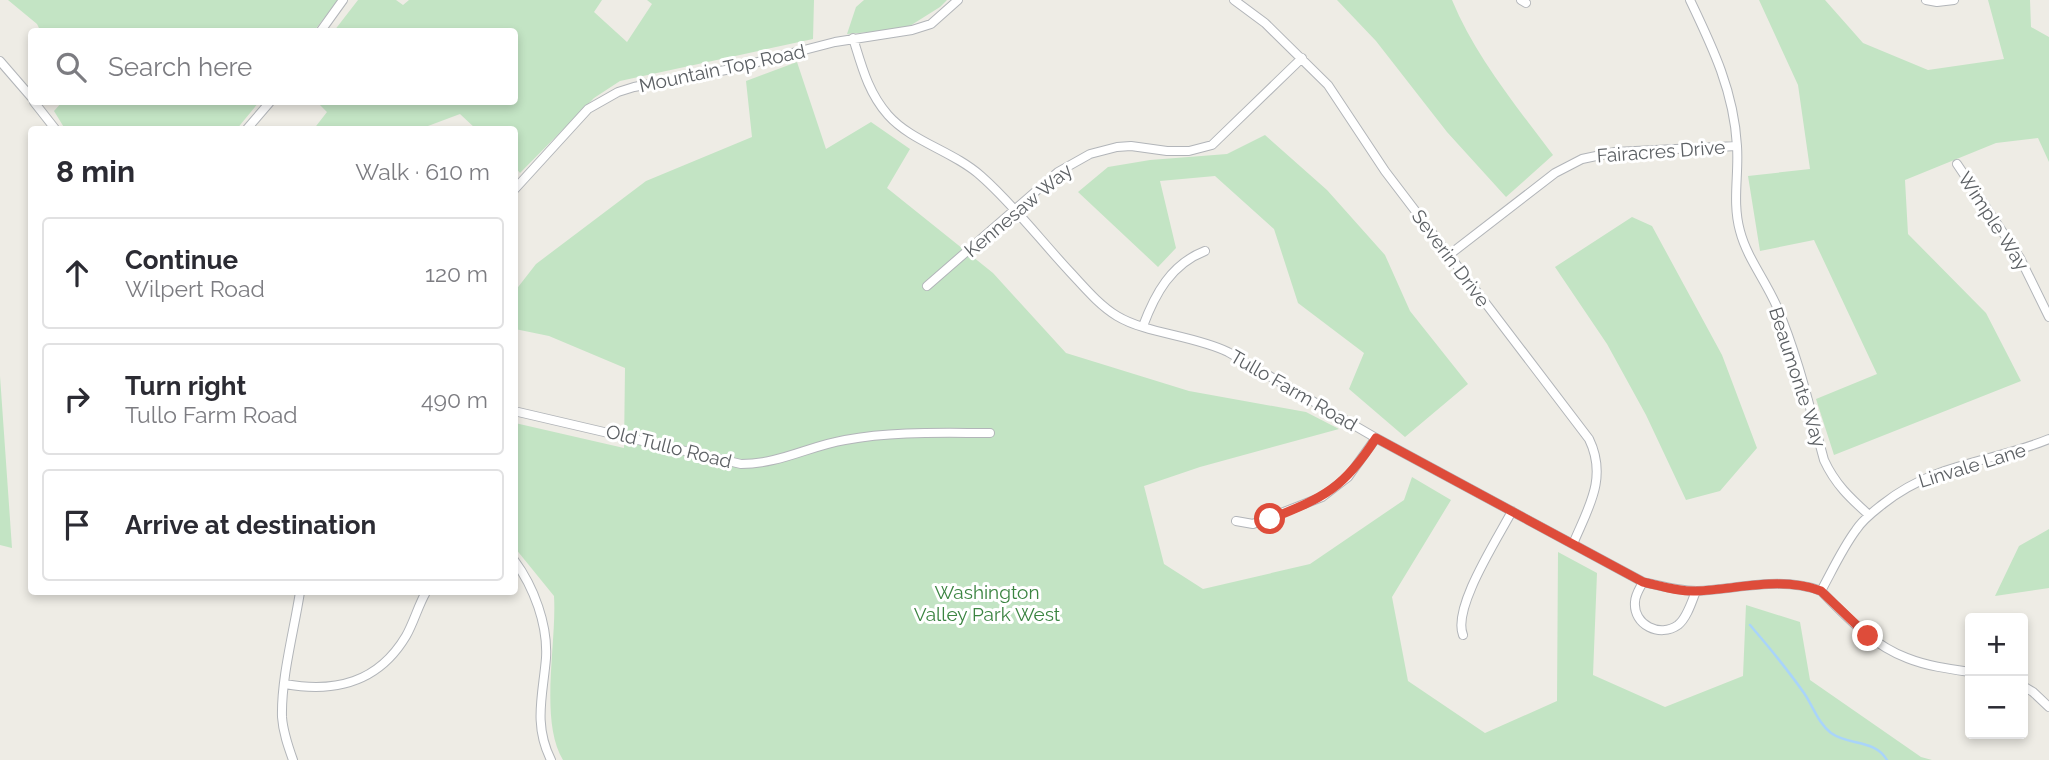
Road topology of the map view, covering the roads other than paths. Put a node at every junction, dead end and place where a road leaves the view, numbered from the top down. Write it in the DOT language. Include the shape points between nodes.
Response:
graph roads {
  1 [pos="343,0"];
  2 [pos="958,0"];
  3 [pos="1234,0"];
  4 [pos="1690,0"];
  5 [pos="1926,0"];
  6 [pos="1954,0"];
  7 [pos="323,28"];
  8 [pos="853,38"];
  9 [pos="1302,58"];
  10 [pos="0,61"];
  11 [pos="28,94"];
  12 [pos="37,105"];
  13 [pos="268,105"];
  14 [pos="53,126"];
  15 [pos="250,126"];
  16 [pos="1737,146"];
  17 [pos="1956,164"];
  18 [pos="518,186"];
  19 [pos="1015,211"];
  20 [pos="1205,251"];
  21 [pos="1449,255"];
  22 [pos="927,286"];
  23 [pos="2049,317"];
  24 [pos="1143,327"];
  25 [pos="518,412"];
  26 [pos="990,433"];
  27 [pos="1376,438"];
  28 [pos="2049,439"];
  29 [pos="1512,511"];
  30 [pos="1869,515"];
  31 [pos="1236,521"];
  32 [pos="1573,544"];
  33 [pos="518,568"];
  34 [pos="1643,582"];
  35 [pos="1696,591"];
  36 [pos="1821,591"];
  37 [pos="300,595"];
  38 [pos="425,595"];
  39 [pos="1463,635"];
  40 [pos="1965,672"];
  41 [pos="285,684"];
  42 [pos="2028,689"];
  43 [pos="2049,707"];
  44 [pos="293,760"];
  45 [pos="551,760"];
  1 -- 7 [label="street"];
  2 -- 8 [label="street, Mountain Top Road" via="923,27"];
  3 -- 9 [label="street, Severin Drive"];
  4 -- 16 [label="street, Beaumonte Way" via="1726,79"];
  5 -- 6 [label="street"];
  8 -- 18 [label="street, Mountain Top Road" via="618,92 588,109"];
  8 -- 19 [label="street, Tullo Farm Road" via="867,86 889,116 960,160"];
  9 -- 19 [label="street, Kennesaw Way" via="1212,145 1189,151 1131,146 1090,154 1058,172"];
  9 -- 21 [label="street, Severin Drive" via="1344,106 1385,172"];
  10 -- 11 [label="street"];
  12 -- 14 [label="street"];
  13 -- 15 [label="street"];
  16 -- 21 [label="street, Fairacres Drive" via="1615,152 1582,159 1555,173"];
  16 -- 30 [label="street, Beaumonte Way" via="1735,204 1741,235 1788,334 1824,460 1840,489"];
  17 -- 23 [label="street, Wimple Way" via="2020,258"];
  19 -- 22 [label="street, Kennesaw Way"];
  19 -- 24 [label="street, Tullo Farm Road" via="1105,308"];
  20 -- 24 [label="street" via="1169,276"];
  21 -- 32 [label="street, Severin Drive" via="1597,453 1596,488"];
  24 -- 27 [label="street, Tullo Farm Road" via="1212,345"];
  25 -- 26 [label="street, Old Tullo Road" via="741,464 773,462 855,438"];
  27 -- 29 [label="street, Tullo Farm Road"];
  27 -- 31 [label="street" via="1348,477 1322,496 1253,524"];
  28 -- 30 [label="street, Linvale Lane" via="1911,483"];
  29 -- 32 [label="street, Tullo Farm Road"];
  29 -- 39 [label="street" via="1465,600"];
  30 -- 36 [label="street, Linvale Lane" via="1855,530"];
  32 -- 34 [label="street, Tullo Farm Road"];
  33 -- 45 [label="street" via="543,625 546,655 539,707"];
  34 -- 35 [label="street, Tullo Farm Road"];
  34 -- 35 [label="street" via="1635,601 1637,616 1642,624 1660,630 1681,623"];
  35 -- 36 [label="street, Tullo Farm Road" via="1783,584"];
  36 -- 40 [label="street" via="1890,651"];
  37 -- 41 [label="street"];
  38 -- 41 [label="street" via="406,635 373,671 352,682 323,688"];
  41 -- 44 [label="street" via="282,717"];
  42 -- 43 [label="street"];
}
